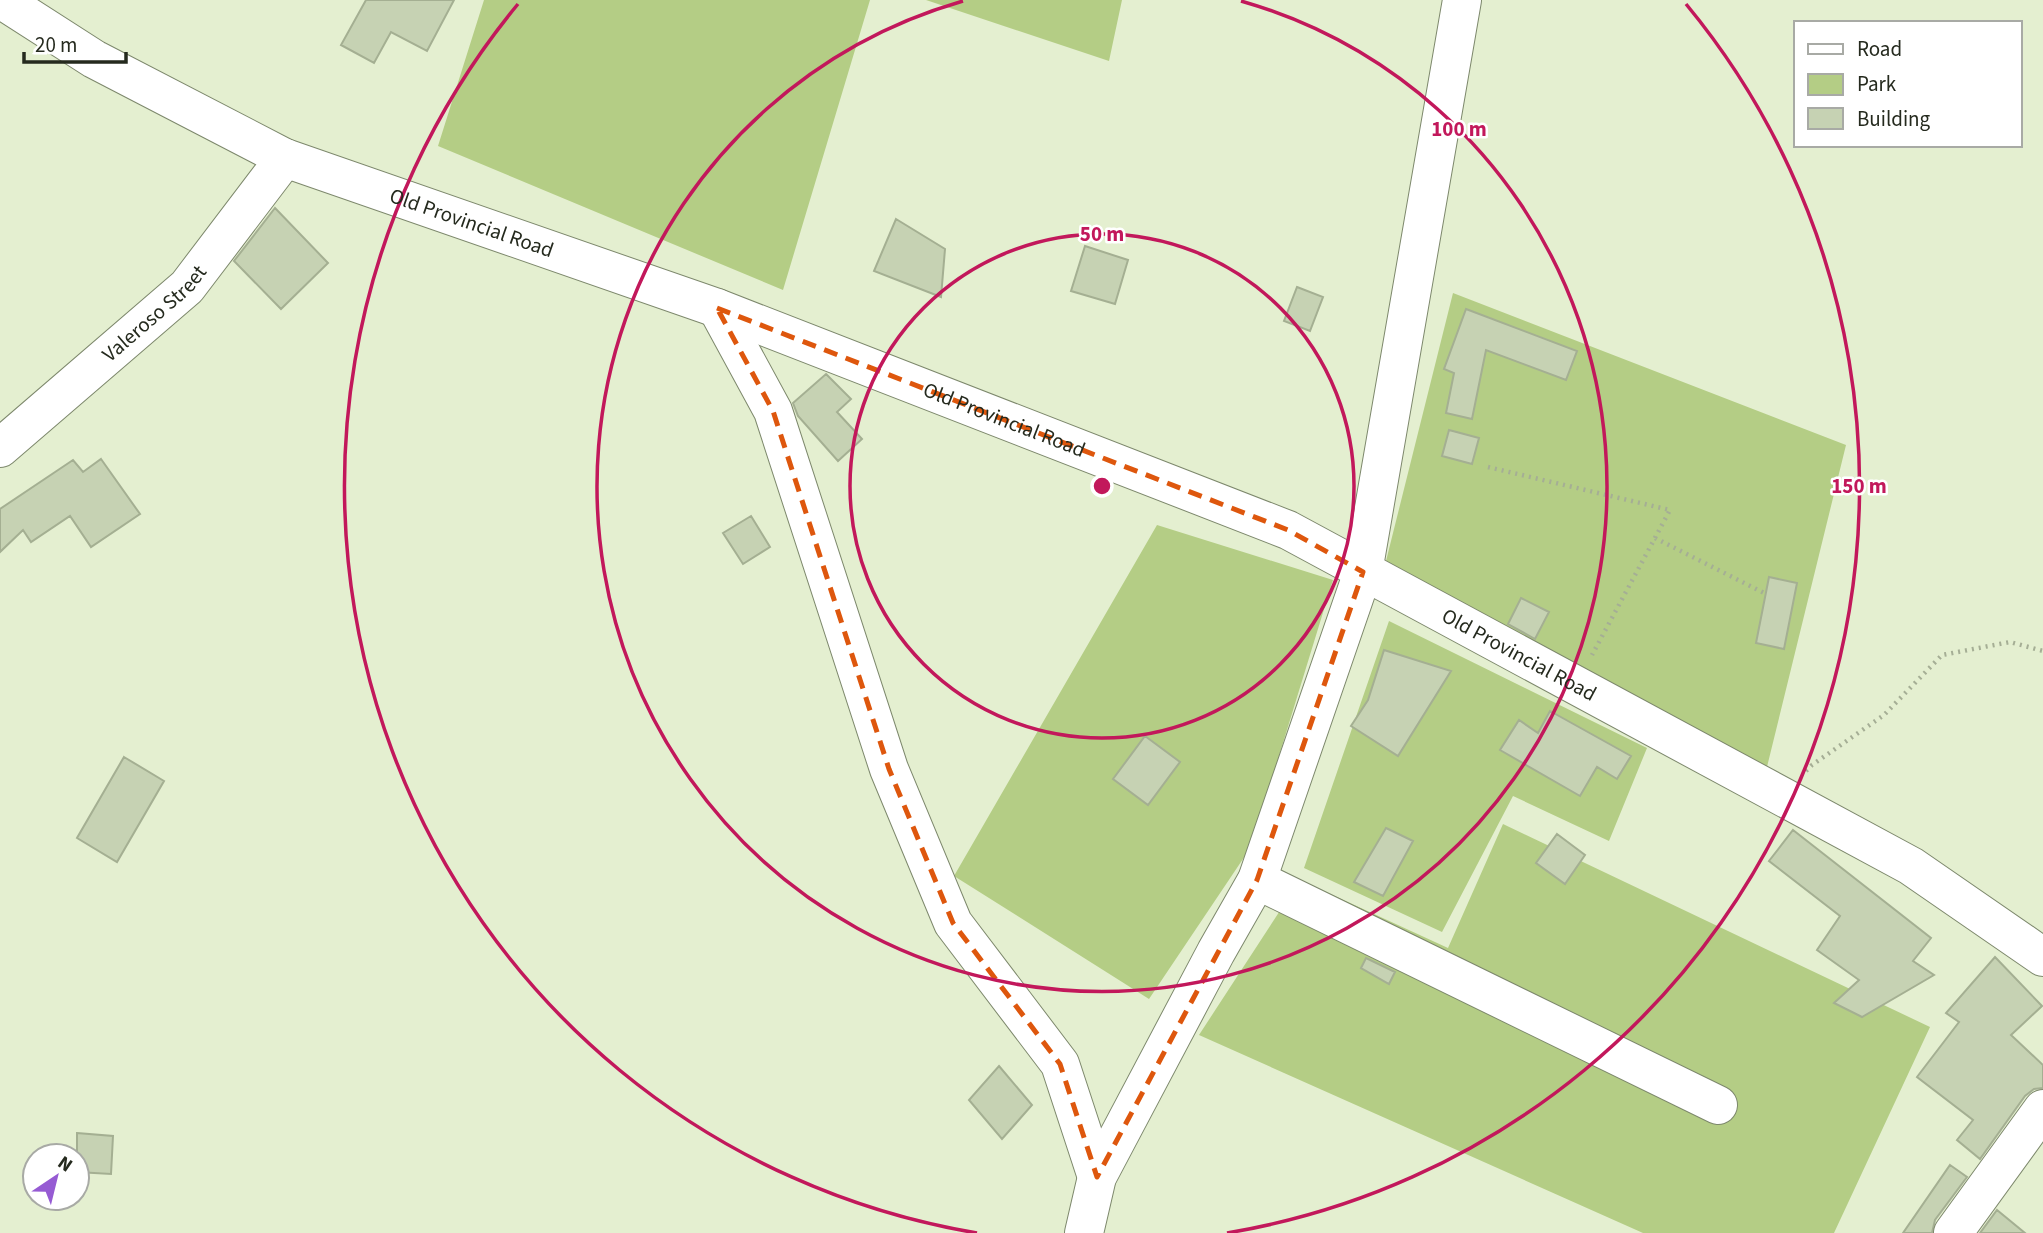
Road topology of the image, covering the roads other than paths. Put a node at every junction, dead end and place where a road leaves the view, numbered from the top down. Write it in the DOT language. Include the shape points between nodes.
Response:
graph roads {
  1 [pos="2,0"];
  2 [pos="1462,0"];
  3 [pos="285,158"];
  4 [pos="717,308"];
  5 [pos="0,448"];
  6 [pos="1363,572"];
  7 [pos="1257,880"];
  8 [pos="2043,957"];
  9 [pos="1718,1105"];
  10 [pos="2043,1109"];
  11 [pos="1090,1205"];
  12 [pos="1953,1233"];
  1 -- 3 [label="street, Old Provincial Road" via="94,59"];
  2 -- 6 [label="street"];
  3 -- 4 [label="street, Old Provincial Road"];
  3 -- 5 [label="street, Valeroso Street" via="187,287"];
  4 -- 6 [label="street, Old Provincial Road" via="1288,530"];
  4 -- 11 [label="street" via="773,411 889,769 953,923 1060,1064"];
  6 -- 7 [label="street"];
  6 -- 8 [label="street, Old Provincial Road" via="1911,866"];
  7 -- 9 [label="street"];
  7 -- 11 [label="street" via="1216,952"];
  10 -- 12 [label="street"];
}
